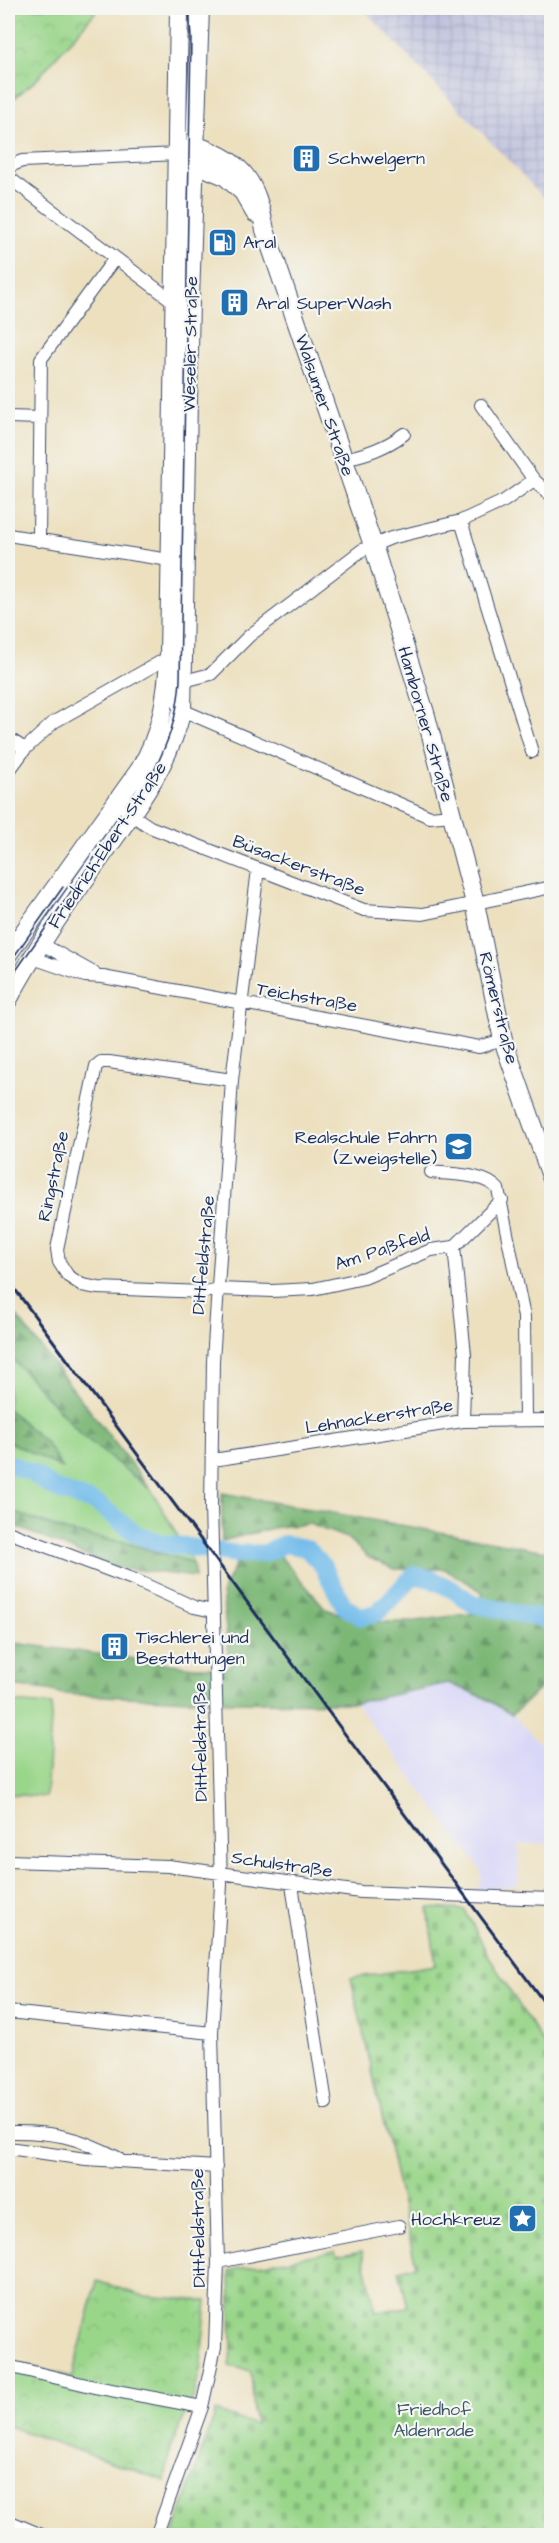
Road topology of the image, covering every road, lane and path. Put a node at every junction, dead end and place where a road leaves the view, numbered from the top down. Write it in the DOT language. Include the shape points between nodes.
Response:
graph roads {
  1 [pos="179,8"];
  2 [pos="200,8"];
  3 [pos="178,154"];
  4 [pos="196,155"];
  5 [pos="8,167"];
  6 [pos="8,177"];
  7 [pos="115,258"];
  8 [pos="174,302"];
  9 [pos="481,405"];
  10 [pos="8,417"];
  11 [pos="40,418"];
  12 [pos="404,434"];
  13 [pos="344,459"];
  14 [pos="534,480"];
  15 [pos="552,496"];
  16 [pos="461,521"];
  17 [pos="8,536"];
  18 [pos="39,541"];
  19 [pos="373,545"];
  20 [pos="177,561"];
  21 [pos="177,658"];
  22 [pos="184,681"];
  23 [pos="183,710"];
  24 [pos="8,738"];
  25 [pos="25,749"];
  26 [pos="532,752"];
  27 [pos="8,772"];
  28 [pos="115,804"];
  29 [pos="130,815"];
  30 [pos="452,815"];
  31 [pos="258,869"];
  32 [pos="552,887"];
  33 [pos="475,903"];
  34 [pos="11,941"];
  35 [pos="35,950"];
  36 [pos="104,977"];
  37 [pos="8,1000"];
  38 [pos="242,1004"];
  39 [pos="503,1040"];
  40 [pos="232,1080"];
  41 [pos="431,1172"];
  42 [pos="552,1179"];
  43 [pos="502,1200"];
  44 [pos="454,1246"];
  45 [pos="219,1289"];
  46 [pos="525,1419"];
  47 [pos="552,1420"];
  48 [pos="463,1421"];
  49 [pos="213,1460"];
  50 [pos="8,1532"];
  51 [pos="213,1611"];
  52 [pos="8,1861"];
  53 [pos="221,1875"];
  54 [pos="292,1885"];
  55 [pos="552,1899"];
  56 [pos="8,2012"];
  57 [pos="212,2033"];
  58 [pos="326,2103"];
  59 [pos="8,2132"];
  60 [pos="8,2148"];
  61 [pos="121,2160"];
  62 [pos="216,2167"];
  63 [pos="399,2226"];
  64 [pos="218,2262"];
  65 [pos="8,2366"];
  66 [pos="202,2407"];
  67 [pos="8,2522"];
  68 [pos="44,2535"];
  69 [pos="156,2535"];
  1 -- 3 [label="main road, Weseler Straße"];
  2 -- 4 [label="main road, Weseler Straße"];
  3 -- 4 [label="main road, Walsumer Straße"];
  3 -- 5 [label="street" via="22,161"];
  3 -- 8 [label="main road, Weseler Straße"];
  4 -- 13 [label="main road, Walsumer Straße" via="243,192 265,230"];
  4 -- 20 [label="main road, Weseler Straße"];
  6 -- 7 [label="street"];
  7 -- 8 [label="street"];
  7 -- 11 [label="street" via="41,358"];
  8 -- 20 [label="main road, Weseler Straße"];
  9 -- 14 [label="street"];
  10 -- 11 [label="street"];
  11 -- 18 [label="street"];
  12 -- 13 [label="street" via="390,445"];
  13 -- 19 [label="main road, Walsumer Straße"];
  14 -- 15 [label="street"];
  14 -- 16 [label="street" via="504,501"];
  16 -- 19 [label="street"];
  16 -- 26 [label="street"];
  17 -- 18 [label="street"];
  18 -- 20 [label="street"];
  19 -- 22 [label="street" via="249,636 211,674"];
  19 -- 30 [label="main road, Hamborner Straße"];
  20 -- 21 [label="main road, Weseler Straße"];
  21 -- 22 [label="main road, Weseler Straße"];
  21 -- 25 [label="street" via="54,722"];
  21 -- 28 [label="main road, Friedrich-Ebert-Straße" via="156,738"];
  22 -- 23 [label="main road, Friedrich-Ebert-Straße"];
  23 -- 29 [label="main road, Friedrich-Ebert-Straße" via="164,763"];
  23 -- 30 [label="street" via="430,817"];
  24 -- 25 [label="street"];
  25 -- 27 [label="street"];
  28 -- 29 [label="street, Büsackerstraße"];
  28 -- 34 [label="main road, Friedrich-Ebert-Straße"];
  29 -- 31 [label="street, Büsackerstraße" via="150,827"];
  29 -- 35 [label="main road, Friedrich-Ebert-Straße"];
  30 -- 33 [label="main road, Hamborner Straße"];
  31 -- 33 [label="street, Büsackerstraße" via="364,909 423,914"];
  31 -- 38 [label="street, Dittfeldstraße"];
  32 -- 33 [label="street, Büsackerstraße"];
  33 -- 39 [label="main road, Römerstraße"];
  34 -- 35 [label="main road"];
  35 -- 36 [label="street, Teichstraße"];
  35 -- 36 [label="street, Teichstraße" via="85,976"];
  35 -- 37 [label="main road, Friedrich-Ebert-Straße"];
  36 -- 38 [label="street, Teichstraße"];
  38 -- 39 [label="street, Teichstraße" via="478,1047"];
  38 -- 40 [label="street, Dittfeldstraße"];
  39 -- 42 [label="main road, Römerstraße"];
  40 -- 45 [label="street, Dittfeldstraße"];
  40 -- 45 [label="street, Ringstraße" via="109,1062 96,1066 57,1249 59,1262 68,1276 82,1285 140,1291"];
  41 -- 43 [label="street" via="492,1182"];
  43 -- 44 [label="street, Am Paßfeld"];
  43 -- 46 [label="street" via="524,1317"];
  44 -- 45 [label="street, Am Paßfeld" via="431,1250 364,1278 313,1289"];
  44 -- 48 [label="street" via="465,1355"];
  45 -- 49 [label="street, Dittfeldstraße" via="213,1361"];
  46 -- 47 [label="street, Lehnackerstraße"];
  46 -- 48 [label="street, Lehnackerstraße"];
  48 -- 49 [label="street, Lehnackerstraße"];
  49 -- 51 [label="street, Dittfeldstraße"];
  50 -- 51 [label="street" via="194,1607"];
  51 -- 53 [label="street, Dittfeldstraße"];
  52 -- 53 [label="street, Schulstraße" via="168,1866"];
  53 -- 54 [label="street, Schulstraße"];
  53 -- 57 [label="street, Dittfeldstraße"];
  54 -- 55 [label="street, Schulstraße" via="361,1892"];
  54 -- 58 [label="street"];
  56 -- 57 [label="street"];
  57 -- 62 [label="street, Dittfeldstraße"];
  59 -- 61 [label="street" via="62,2134"];
  60 -- 61 [label="street"];
  61 -- 62 [label="street"];
  62 -- 64 [label="street, Dittfeldstraße"];
  63 -- 64 [label="street"];
  64 -- 66 [label="street, Dittfeldstraße" via="215,2347"];
  65 -- 66 [label="street"];
  66 -- 69 [label="street, Dittfeldstraße"];
  67 -- 68 [label="street"];
}
